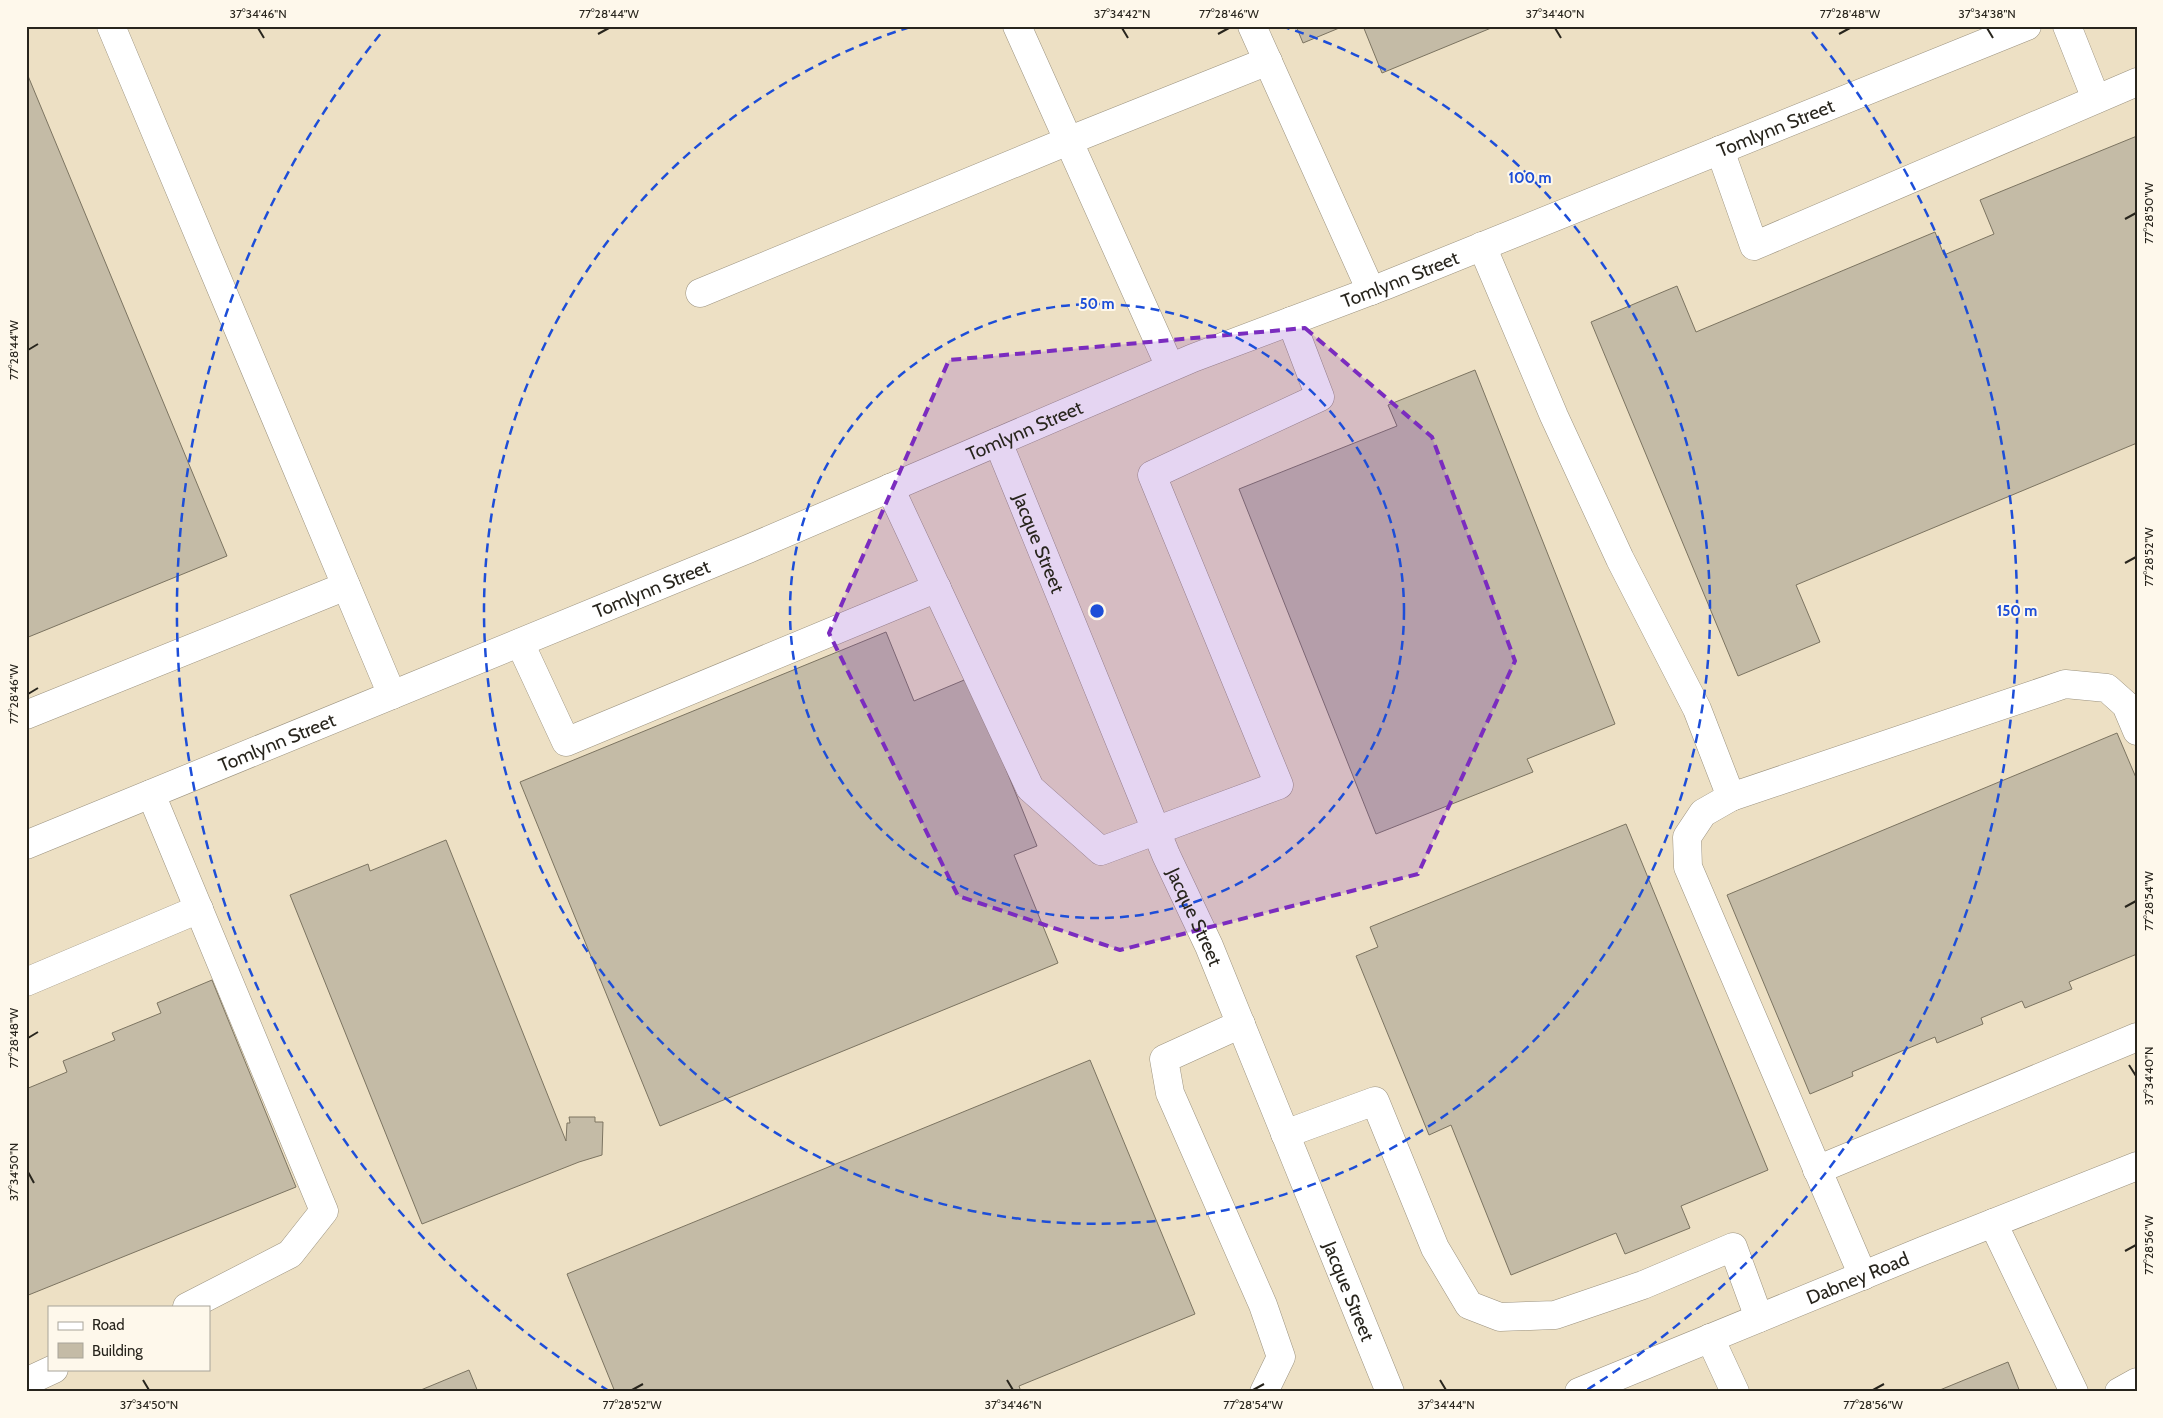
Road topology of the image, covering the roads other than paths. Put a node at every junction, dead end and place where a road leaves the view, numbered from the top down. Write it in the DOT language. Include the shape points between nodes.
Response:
graph roads {
  1 [pos="111,26"];
  2 [pos="1017,26"];
  3 [pos="1252,26"];
  4 [pos="2027,26"];
  5 [pos="2067,26"];
  6 [pos="1268,61"];
  7 [pos="2137,82"];
  8 [pos="2096,99"];
  9 [pos="1068,141"];
  10 [pos="1720,150"];
  11 [pos="1482,246"];
  12 [pos="1371,291"];
  13 [pos="700,294"];
  14 [pos="1291,321"];
  15 [pos="1170,367"];
  16 [pos="998,442"];
  17 [pos="890,488"];
  18 [pos="346,586"];
  19 [pos="937,588"];
  20 [pos="520,643"];
  21 [pos="392,695"];
  22 [pos="26,715"];
  23 [pos="2137,731"];
  24 [pos="151,794"];
  25 [pos="1731,797"];
  26 [pos="1156,830"];
  27 [pos="26,845"];
  28 [pos="199,909"];
  29 [pos="26,982"];
  30 [pos="1241,1024"];
  31 [pos="2137,1037"];
  32 [pos="1286,1134"];
  33 [pos="2137,1166"];
  34 [pos="1817,1170"];
  35 [pos="1993,1223"];
  36 [pos="1863,1276"];
  37 [pos="189,1306"];
  38 [pos="1759,1318"];
  39 [pos="1710,1338"];
  40 [pos="52,1370"];
  41 [pos="26,1382"];
  42 [pos="1633,1382"];
  43 [pos="2137,1382"];
  44 [pos="1264,1392"];
  45 [pos="1390,1392"];
  46 [pos="1579,1392"];
  47 [pos="1735,1392"];
  48 [pos="2074,1392"];
  49 [pos="2119,1392"];
  1 -- 18 [label="street"];
  2 -- 9 [label="street"];
  3 -- 6 [label="street"];
  4 -- 10 [label="street, Tomlynn Street"];
  5 -- 8 [label="street"];
  6 -- 9 [label="street"];
  6 -- 12 [label="street"];
  7 -- 8 [label="street"];
  8 -- 10 [label="street" via="1754,246"];
  9 -- 13 [label="street"];
  9 -- 15 [label="street"];
  10 -- 11 [label="street, Tomlynn Street"];
  11 -- 12 [label="street, Tomlynn Street"];
  11 -- 25 [label="street" via="1554,416 1620,559 1697,709"];
  12 -- 14 [label="street, Tomlynn Street"];
  14 -- 15 [label="street, Tomlynn Street"];
  14 -- 26 [label="street" via="1320,398 1152,476 1279,785"];
  15 -- 16 [label="street, Tomlynn Street"];
  16 -- 17 [label="street, Tomlynn Street"];
  16 -- 26 [label="street, Jacque Street"];
  17 -- 19 [label="street"];
  17 -- 20 [label="street, Tomlynn Street"];
  18 -- 21 [label="street"];
  18 -- 22 [label="street"];
  19 -- 20 [label="street" via="566,742"];
  19 -- 26 [label="street" via="1030,788 1101,851"];
  20 -- 21 [label="street, Tomlynn Street"];
  21 -- 24 [label="street, Tomlynn Street"];
  23 -- 25 [label="street" via="2126,705 2108,688 2065,684"];
  24 -- 27 [label="street, Tomlynn Street"];
  24 -- 28 [label="street"];
  25 -- 34 [label="street" via="1703,813 1687,837 1688,867"];
  26 -- 30 [label="street, Jacque Street"];
  28 -- 29 [label="street"];
  28 -- 37 [label="street" via="324,1211 290,1254"];
  30 -- 32 [label="street, Jacque Street"];
  30 -- 44 [label="street" via="1164,1059 1170,1093 1263,1305 1281,1357"];
  31 -- 34 [label="street"];
  32 -- 38 [label="street" via="1375,1101 1435,1248 1469,1305 1500,1318 1556,1315 1643,1285 1734,1248"];
  32 -- 45 [label="street, Jacque Street"];
  33 -- 35 [label="street, Dabney Road"];
  34 -- 36 [label="street"];
  35 -- 36 [label="street, Dabney Road"];
  35 -- 48 [label="street"];
  36 -- 38 [label="street, Dabney Road"];
  38 -- 39 [label="street, Dabney Road"];
  39 -- 42 [label="street, Dabney Road"];
  39 -- 47 [label="street"];
  40 -- 41 [label="street"];
  42 -- 46 [label="street, Dabney Road"];
  43 -- 49 [label="street"];
}
